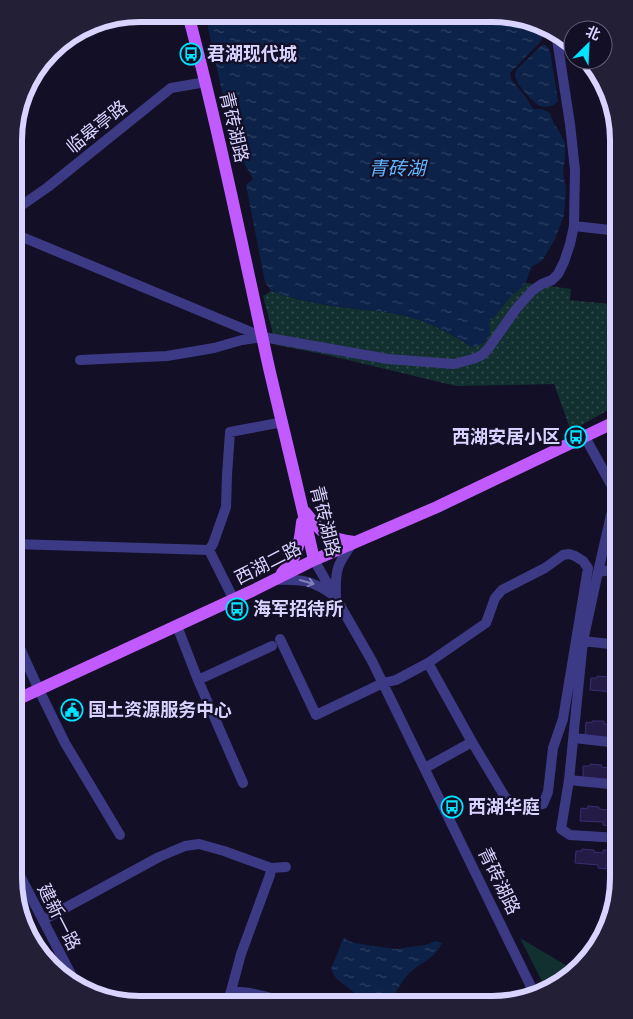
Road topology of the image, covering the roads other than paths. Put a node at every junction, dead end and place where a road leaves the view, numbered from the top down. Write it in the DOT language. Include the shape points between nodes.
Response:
graph roads {
  1 [pos="190,22"];
  2 [pos="557,42"];
  3 [pos="206,82"];
  4 [pos="22,205"];
  5 [pos="574,226"];
  6 [pos="610,230"];
  7 [pos="22,237"];
  8 [pos="262,337"];
  9 [pos="80,360"];
  10 [pos="282,422"];
  11 [pos="610,425"];
  12 [pos="585,436"];
  13 [pos="610,482"];
  14 [pos="303,509"];
  15 [pos="610,537"];
  16 [pos="354,542"];
  17 [pos="22,544"];
  18 [pos="209,550"];
  19 [pos="314,560"];
  20 [pos="610,570"];
  21 [pos="598,572"];
  22 [pos="275,580"];
  23 [pos="336,597"];
  24 [pos="234,600"];
  25 [pos="177,626"];
  26 [pos="583,641"];
  27 [pos="610,644"];
  28 [pos="22,653"];
  29 [pos="428,663"];
  30 [pos="198,680"];
  31 [pos="383,683"];
  32 [pos="38,690"];
  33 [pos="22,697"];
  34 [pos="574,738"];
  35 [pos="472,742"];
  36 [pos="610,742"];
  37 [pos="425,768"];
  38 [pos="569,780"];
  39 [pos="243,783"];
  40 [pos="610,783"];
  41 [pos="120,835"];
  42 [pos="610,837"];
  43 [pos="286,867"];
  44 [pos="271,868"];
  45 [pos="22,880"];
  46 [pos="29,893"];
  47 [pos="24,896"];
  48 [pos="43,920"];
  49 [pos="70,973"];
  50 [pos="533,989"];
  51 [pos="232,991"];
  52 [pos="230,996"];
  53 [pos="263,996"];
  1 -- 3 [label="main road, 青砖湖路"];
  2 -- 5 [label="street" via="575,170"];
  3 -- 4 [label="street, 临皋亭路" via="171,88"];
  3 -- 8 [label="main road, 青砖湖路"];
  5 -- 6 [label="street"];
  5 -- 8 [label="street" via="558,274 533,290 488,349 473,359 454,364 388,359"];
  7 -- 8 [label="street"];
  8 -- 9 [label="street" via="167,356"];
  8 -- 10 [label="main road, 青砖湖路"];
  10 -- 14 [label="main road, 青砖湖路"];
  10 -- 18 [label="street" via="230,432 226,507"];
  11 -- 12 [label="main road, 西湖二路"];
  12 -- 13 [label="street"];
  12 -- 16 [label="main road, 西湖二路" via="437,507"];
  14 -- 16 [label="main road" via="329,536"];
  14 -- 19 [label="main road, 青砖湖路"];
  14 -- 22 [label="main road" via="297,551 290,565"];
  15 -- 21 [label="street"];
  16 -- 19 [label="main road, 西湖二路"];
  16 -- 23 [label="street" via="337,568"];
  17 -- 18 [label="street"];
  18 -- 24 [label="street"];
  19 -- 22 [label="main road, 西湖二路"];
  19 -- 23 [label="street, 青砖湖路"];
  20 -- 21 [label="street"];
  21 -- 26 [label="street"];
  22 -- 23 [label="street, one-way" via="310,582"];
  22 -- 24 [label="main road, 西湖二路"];
  23 -- 31 [label="street, 青砖湖路"];
  24 -- 25 [label="main road, 西湖二路"];
  25 -- 30 [label="street"];
  25 -- 32 [label="main road, 西湖二路"];
  26 -- 27 [label="street"];
  26 -- 34 [label="street"];
  28 -- 32 [label="street"];
  29 -- 31 [label="street" via="396,680"];
  29 -- 35 [label="street"];
  29 -- 35 [label="street" via="486,623 495,598 502,590 563,555 575,556 588,568 562,719 543,804 513,804 505,797"];
  30 -- 31 [label="street" via="276,642 316,715"];
  30 -- 39 [label="street"];
  31 -- 37 [label="street, 青砖湖路"];
  32 -- 33 [label="main road, 西湖二路"];
  32 -- 41 [label="street" via="65,744"];
  34 -- 36 [label="street"];
  34 -- 38 [label="street"];
  35 -- 37 [label="street"];
  37 -- 50 [label="street, 青砖湖路"];
  38 -- 40 [label="street"];
  38 -- 42 [label="street" via="560,829 570,835"];
  43 -- 44 [label="street"];
  44 -- 48 [label="street" via="199,844 185,846"];
  44 -- 51 [label="street" via="241,954"];
  45 -- 46 [label="street, 建新一路"];
  46 -- 47 [label="street"];
  46 -- 48 [label="street, 建新一路"];
  48 -- 49 [label="street, 建新一路"];
  51 -- 52 [label="street"];
  51 -- 53 [label="street"];
}
